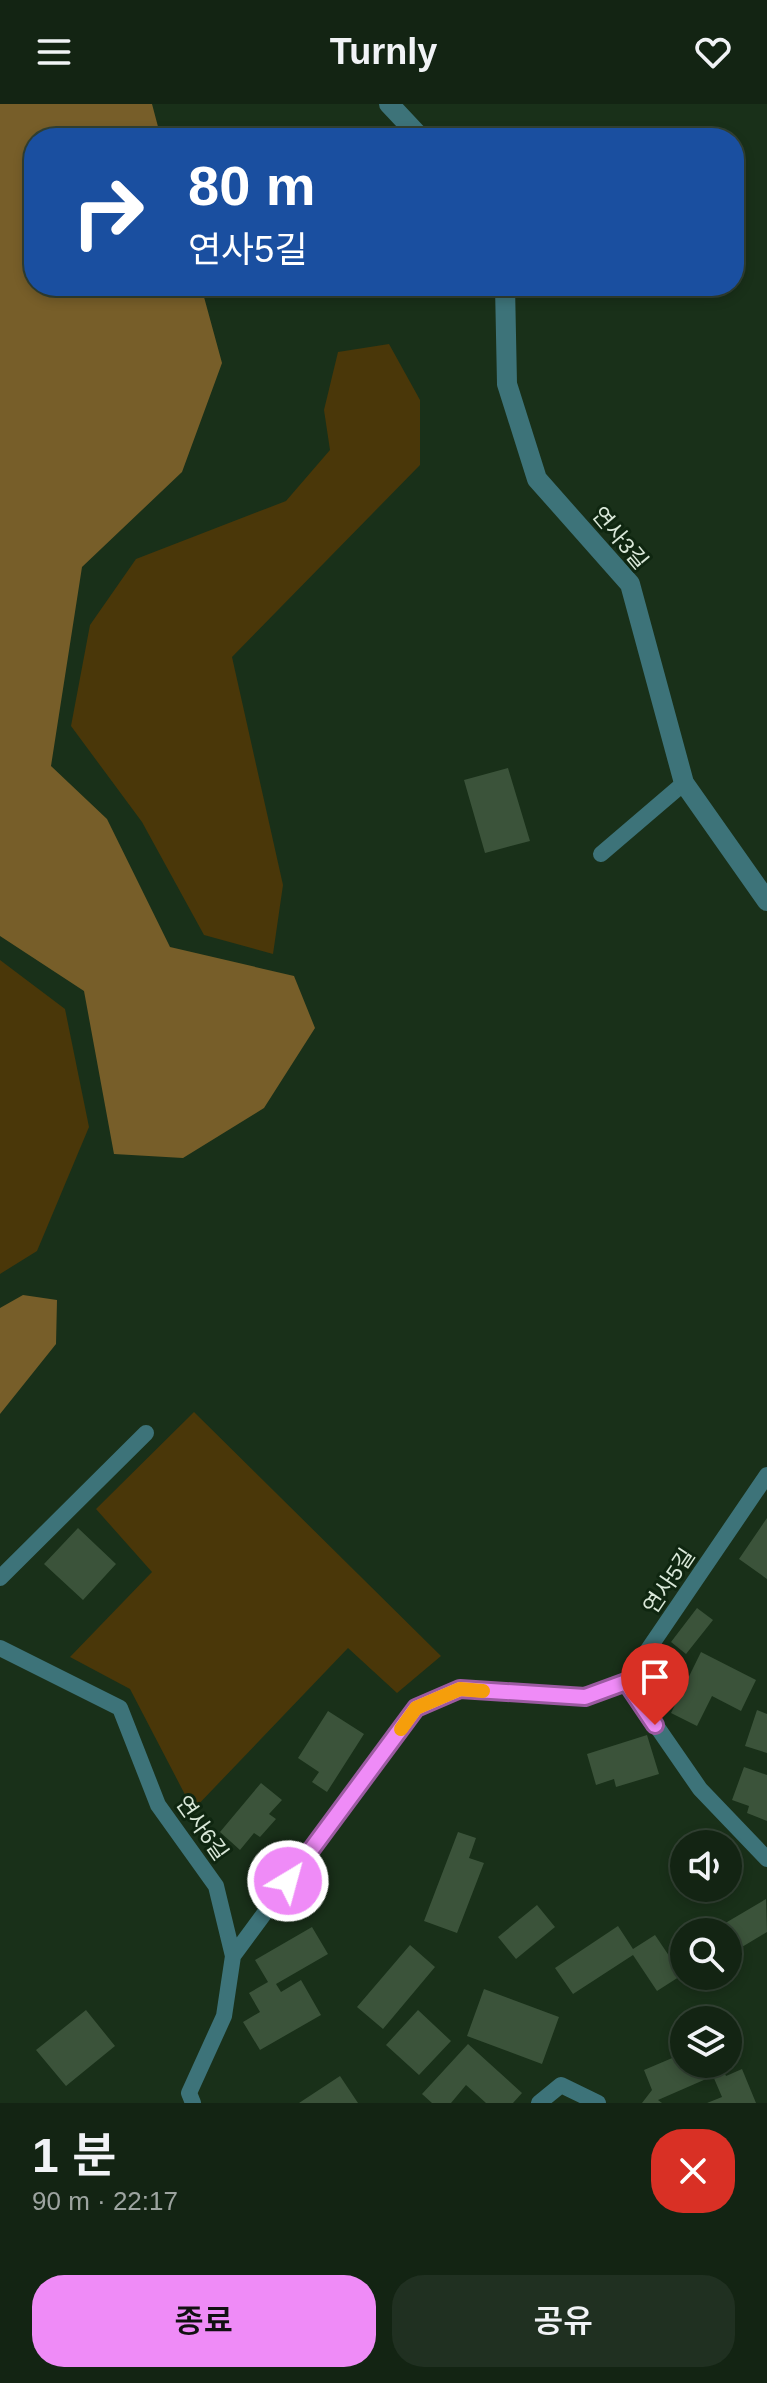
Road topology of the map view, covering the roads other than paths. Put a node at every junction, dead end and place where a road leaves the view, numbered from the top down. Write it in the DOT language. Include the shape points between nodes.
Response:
graph roads {
  1 [pos="389,104"];
  2 [pos="412,128"];
  3 [pos="505,296"];
  4 [pos="684,783"];
  5 [pos="601,854"];
  6 [pos="767,901"];
  7 [pos="146,1433"];
  8 [pos="767,1475"];
  9 [pos="0,1578"];
  10 [pos="0,1648"];
  11 [pos="626,1682"];
  12 [pos="767,1859"];
  13 [pos="233,1956"];
  14 [pos="193,2103"];
  15 [pos="539,2103"];
  16 [pos="598,2103"];
  1 -- 2 [label="street"];
  3 -- 4 [label="street, 연사3길" via="507,384 537,479 630,584"];
  4 -- 5 [label="lane"];
  4 -- 6 [label="street, 연사3길"];
  7 -- 9 [label="lane"];
  8 -- 11 [label="lane, 연사5길"];
  10 -- 13 [label="lane, 연사6길" via="120,1708 158,1805 216,1886"];
  11 -- 12 [label="lane" via="700,1789"];
  11 -- 13 [label="lane" via="585,1697 460,1689 416,1708"];
  13 -- 14 [label="lane, 연사6길" via="224,2016 189,2093"];
  15 -- 16 [label="lane" via="561,2085"];
}
